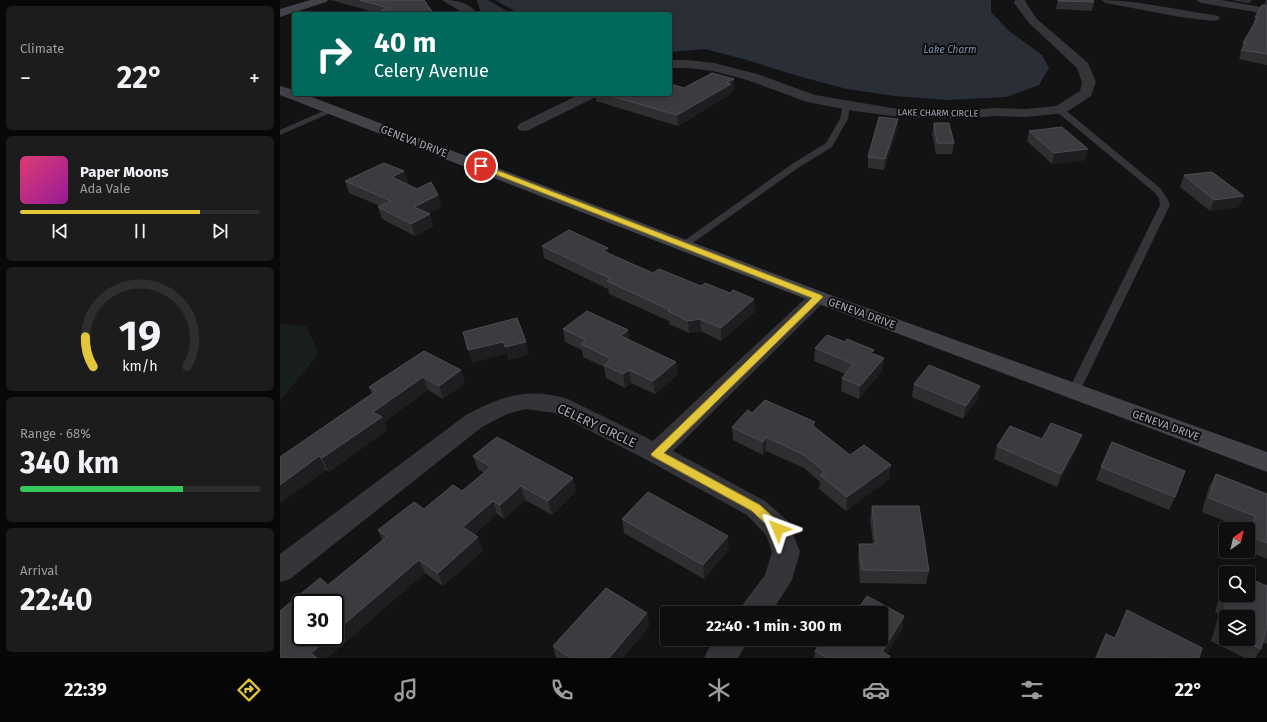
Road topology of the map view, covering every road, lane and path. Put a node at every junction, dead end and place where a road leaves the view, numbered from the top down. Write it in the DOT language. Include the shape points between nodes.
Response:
graph roads {
  1 [pos="322,0"];
  2 [pos="447,0"];
  3 [pos="1020,0"];
  4 [pos="1106,0"];
  5 [pos="1201,0"];
  6 [pos="1267,11"];
  7 [pos="469,12"];
  8 [pos="280,13"];
  9 [pos="1214,18"];
  10 [pos="672,64"];
  11 [pos="280,90"];
  12 [pos="292,95"];
  13 [pos="296,96"];
  14 [pos="587,96"];
  15 [pos="846,106"];
  16 [pos="333,110"];
  17 [pos="1060,110"];
  18 [pos="524,127"];
  19 [pos="280,133"];
  20 [pos="684,245"];
  21 [pos="818,297"];
  22 [pos="1074,391"];
  23 [pos="656,454"];
  24 [pos="1267,462"];
  25 [pos="280,570"];
  26 [pos="759,606"];
  27 [pos="729,646"];
  28 [pos="720,658"];
  1 -- 8 [label="main road"];
  2 -- 7 [label="street"];
  3 -- 17 [label="street, LAKE CHARM CIRCLE" via="1033,21 1083,66 1089,82 1086,93"];
  4 -- 9 [label="street"];
  5 -- 6 [label="street"];
  10 -- 15 [label="street, LAKE CHARM CIRCLE" via="714,67 752,77 812,99"];
  11 -- 12 [label="main road, GENEVA DRIVE"];
  13 -- 16 [label="main road, GENEVA DRIVE"];
  14 -- 18 [label="street"];
  15 -- 17 [label="street, LAKE CHARM CIRCLE" via="931,114"];
  15 -- 20 [label="lane" via="844,119 829,145 795,166"];
  16 -- 19 [label="lane"];
  16 -- 20 [label="main road, GENEVA DRIVE"];
  17 -- 22 [label="lane" via="1157,190 1165,205"];
  20 -- 21 [label="main road, GENEVA DRIVE"];
  21 -- 22 [label="main road, GENEVA DRIVE"];
  21 -- 23 [label="street"];
  22 -- 24 [label="main road, GENEVA DRIVE"];
  23 -- 25 [label="street, CELERY CIRCLE" via="560,405 526,401 500,407 474,421"];
  23 -- 26 [label="street, CELERY CIRCLE" via="756,508 778,529 786,552 778,580"];
  27 -- 28 [label="street"];
}
